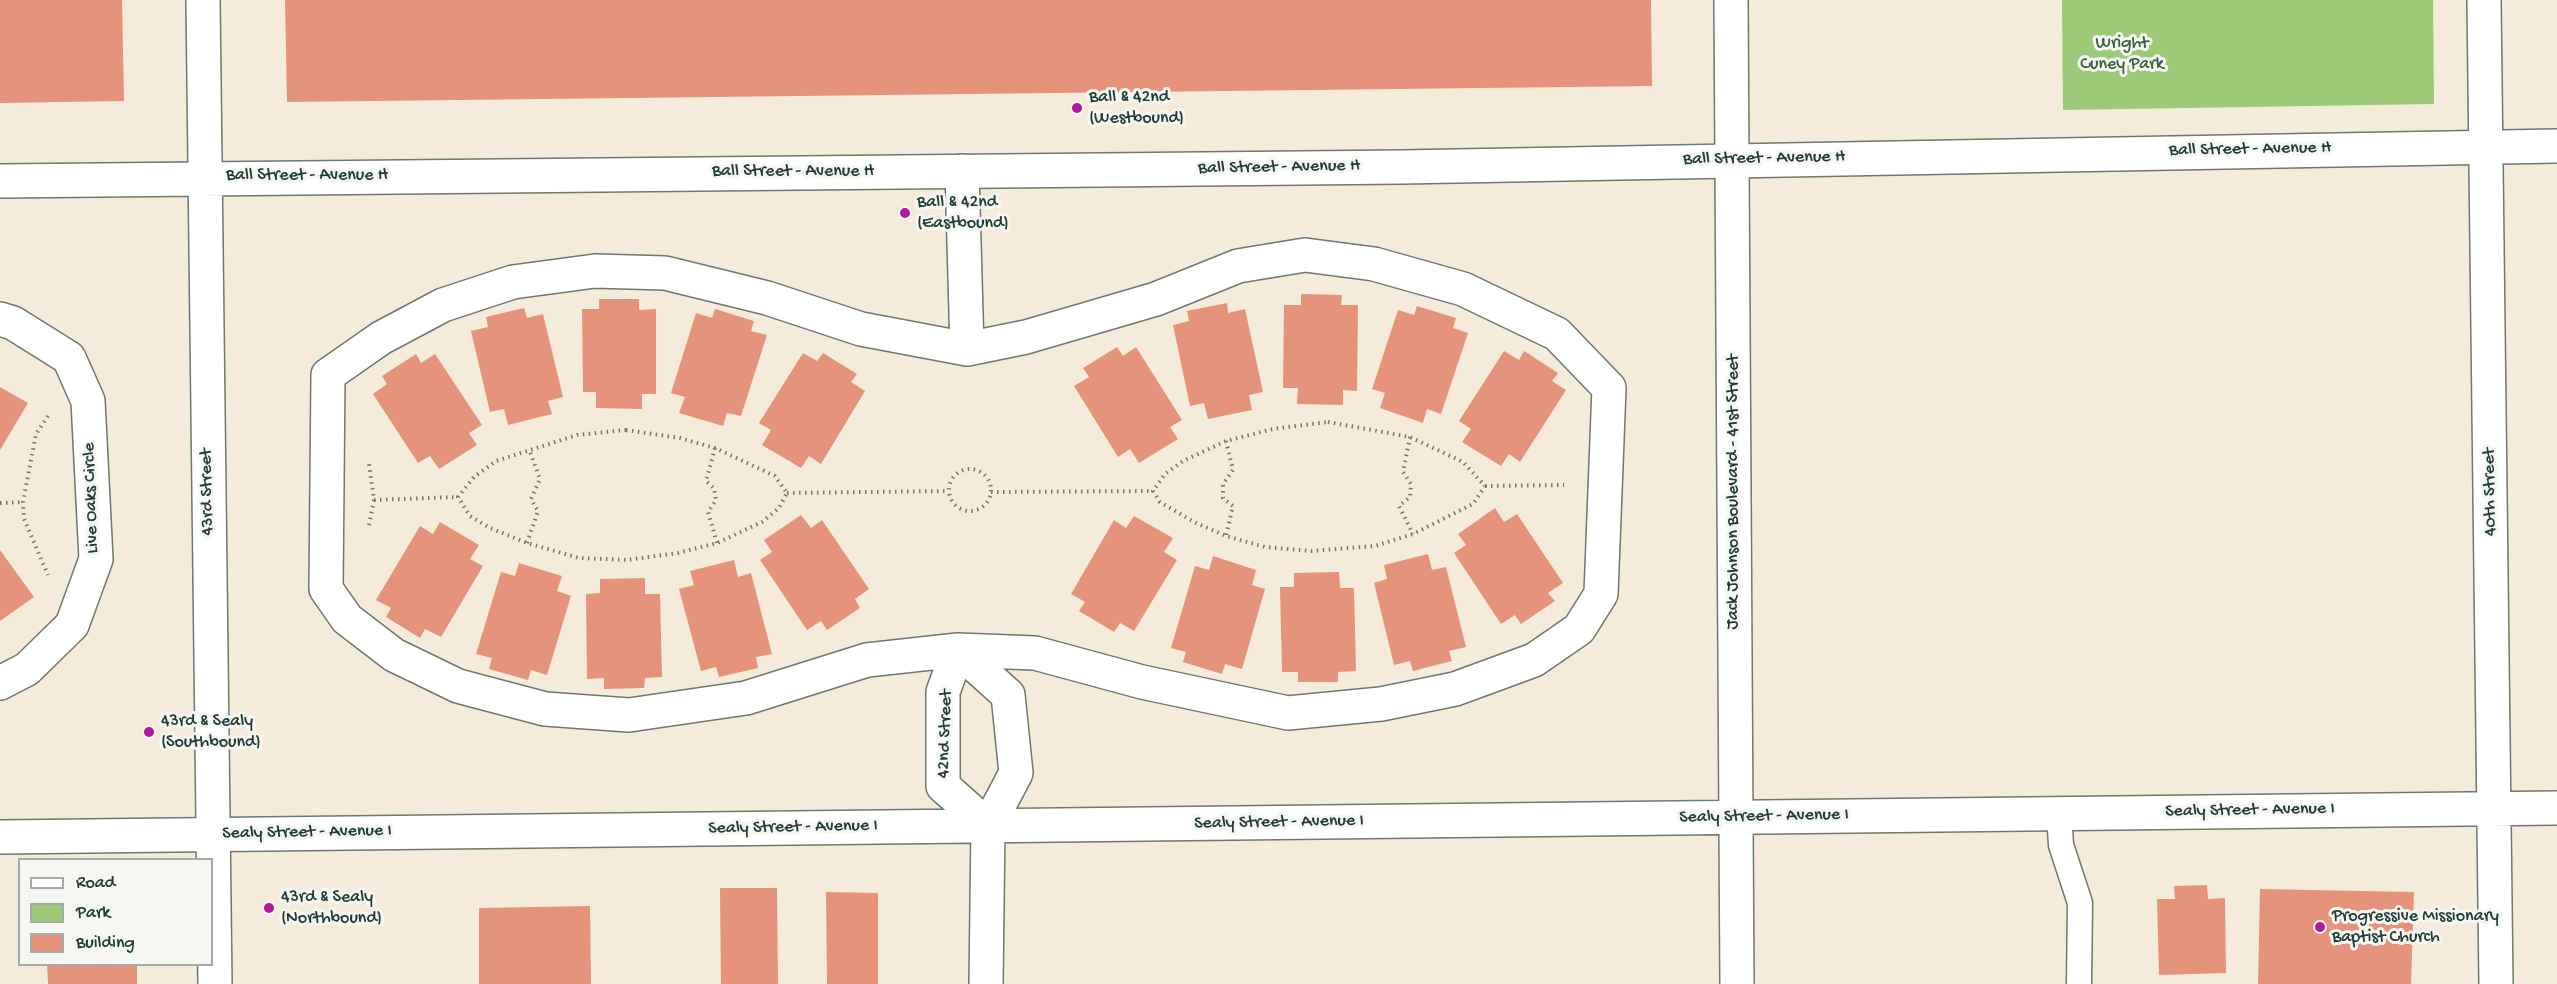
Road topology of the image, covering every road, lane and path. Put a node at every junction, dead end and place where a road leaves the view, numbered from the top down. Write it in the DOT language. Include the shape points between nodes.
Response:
graph roads {
  1 [pos="203,0"];
  2 [pos="1731,0"];
  3 [pos="2484,0"];
  4 [pos="2487,147"];
  5 [pos="2557,147"];
  6 [pos="1732,160"];
  7 [pos="962,171"];
  8 [pos="204,177"];
  9 [pos="0,181"];
  10 [pos="0,319"];
  11 [pos="967,349"];
  12 [pos="77,377"];
  13 [pos="1410,437"];
  14 [pos="1226,441"];
  15 [pos="715,448"];
  16 [pos="529,449"];
  17 [pos="1564,485"];
  18 [pos="1485,486"];
  19 [pos="949,491"];
  20 [pos="1153,491"];
  21 [pos="991,492"];
  22 [pos="787,493"];
  23 [pos="458,497"];
  24 [pos="374,500"];
  25 [pos="23,502"];
  26 [pos="0,503"];
  27 [pos="1413,534"];
  28 [pos="1226,536"];
  29 [pos="527,543"];
  30 [pos="717,543"];
  31 [pos="72,625"];
  32 [pos="958,650"];
  33 [pos="0,683"];
  34 [pos="2495,808"];
  35 [pos="2557,808"];
  36 [pos="2059,813"];
  37 [pos="1737,817"];
  38 [pos="988,826"];
  39 [pos="213,835"];
  40 [pos="0,837"];
  41 [pos="215,984"];
  42 [pos="986,984"];
  43 [pos="1737,984"];
  44 [pos="2079,984"];
  45 [pos="2496,984"];
  1 -- 8 [label="street, 43rd Street"];
  2 -- 6 [label="street, Jack Johnson Boulevard - 41st Street"];
  3 -- 4 [label="street, 40th Street"];
  4 -- 5 [label="street, Ball Street - Avenue H"];
  4 -- 6 [label="street, Ball Street - Avenue H"];
  4 -- 34 [label="street, 40th Street"];
  6 -- 7 [label="street, Ball Street - Avenue H"];
  6 -- 37 [label="street, Jack Johnson Boulevard - 41st Street"];
  7 -- 8 [label="street, Ball Street - Avenue H"];
  7 -- 11 [label="street"];
  8 -- 9 [label="street, Ball Street - Avenue H"];
  8 -- 39 [label="street, 43rd Street"];
  10 -- 12 [label="street, Live Oaks Circle" via="69,358"];
  11 -- 32 [label="street" via="861,329 766,298 665,273 595,271 513,282 443,304 381,338 328,375 326,589 347,619 394,655 458,686 545,709 629,715 746,698 867,660"];
  11 -- 32 [label="street" via="1026,337 1156,299 1238,266 1305,255 1374,264 1462,289 1557,334 1609,388 1601,594 1579,629 1534,660 1455,688 1381,704 1288,713 1142,682 1035,653"];
  12 -- 25 [label="path" via="36,434"];
  12 -- 31 [label="street, Live Oaks Circle" via="88,401 96,559"];
  13 -- 14 [label="path" via="1328,422 1273,429"];
  13 -- 18 [label="path" via="1462,462"];
  13 -- 27 [label="path" via="1403,472 1411,484 1410,497 1399,506"];
  14 -- 20 [label="path" via="1183,461 1165,474"];
  14 -- 28 [label="path" via="1233,470 1222,484 1223,498 1233,506"];
  15 -- 16 [label="path" via="626,430 577,435"];
  15 -- 22 [label="path" via="775,476"];
  15 -- 30 [label="path" via="706,481 714,488 716,500 708,512"];
  16 -- 23 [label="path" via="496,461 474,477"];
  16 -- 29 [label="path" via="540,479 531,499 538,511"];
  17 -- 18 [label="path"];
  18 -- 27 [label="path" via="1473,504"];
  19 -- 21 [label="path" via="954,504 967,511 986,504"];
  19 -- 21 [label="path" via="952,478 970,469 984,473"];
  19 -- 22 [label="path"];
  20 -- 21 [label="path"];
  20 -- 28 [label="path" via="1160,502"];
  22 -- 30 [label="path" via="779,508 762,522"];
  23 -- 24 [label="path"];
  23 -- 29 [label="path" via="470,516"];
  25 -- 26 [label="path"];
  25 -- 31 [label="path" via="24,519"];
  27 -- 28 [label="path" via="1375,546 1311,551 1265,547"];
  29 -- 30 [label="path" via="579,558 627,560"];
  31 -- 33 [label="street, Live Oaks Circle" via="27,669"];
  32 -- 38 [label="street, 42nd Street" via="943,692 943,786"];
  32 -- 38 [label="street" via="1008,695 1016,773"];
  34 -- 35 [label="street, Sealy Street - Avenue I"];
  34 -- 36 [label="street, Sealy Street - Avenue I"];
  34 -- 45 [label="street, 40th Street"];
  36 -- 37 [label="street, Sealy Street - Avenue I"];
  36 -- 44 [label="lane" via="2061,845 2080,903"];
  37 -- 38 [label="street, Sealy Street - Avenue I"];
  37 -- 43 [label="street, Jack Johnson Boulevard - 41st Street"];
  38 -- 39 [label="street, Sealy Street - Avenue I"];
  38 -- 42 [label="street"];
  39 -- 40 [label="street, Sealy Street - Avenue I"];
  39 -- 41 [label="street, 43rd Street"];
}
